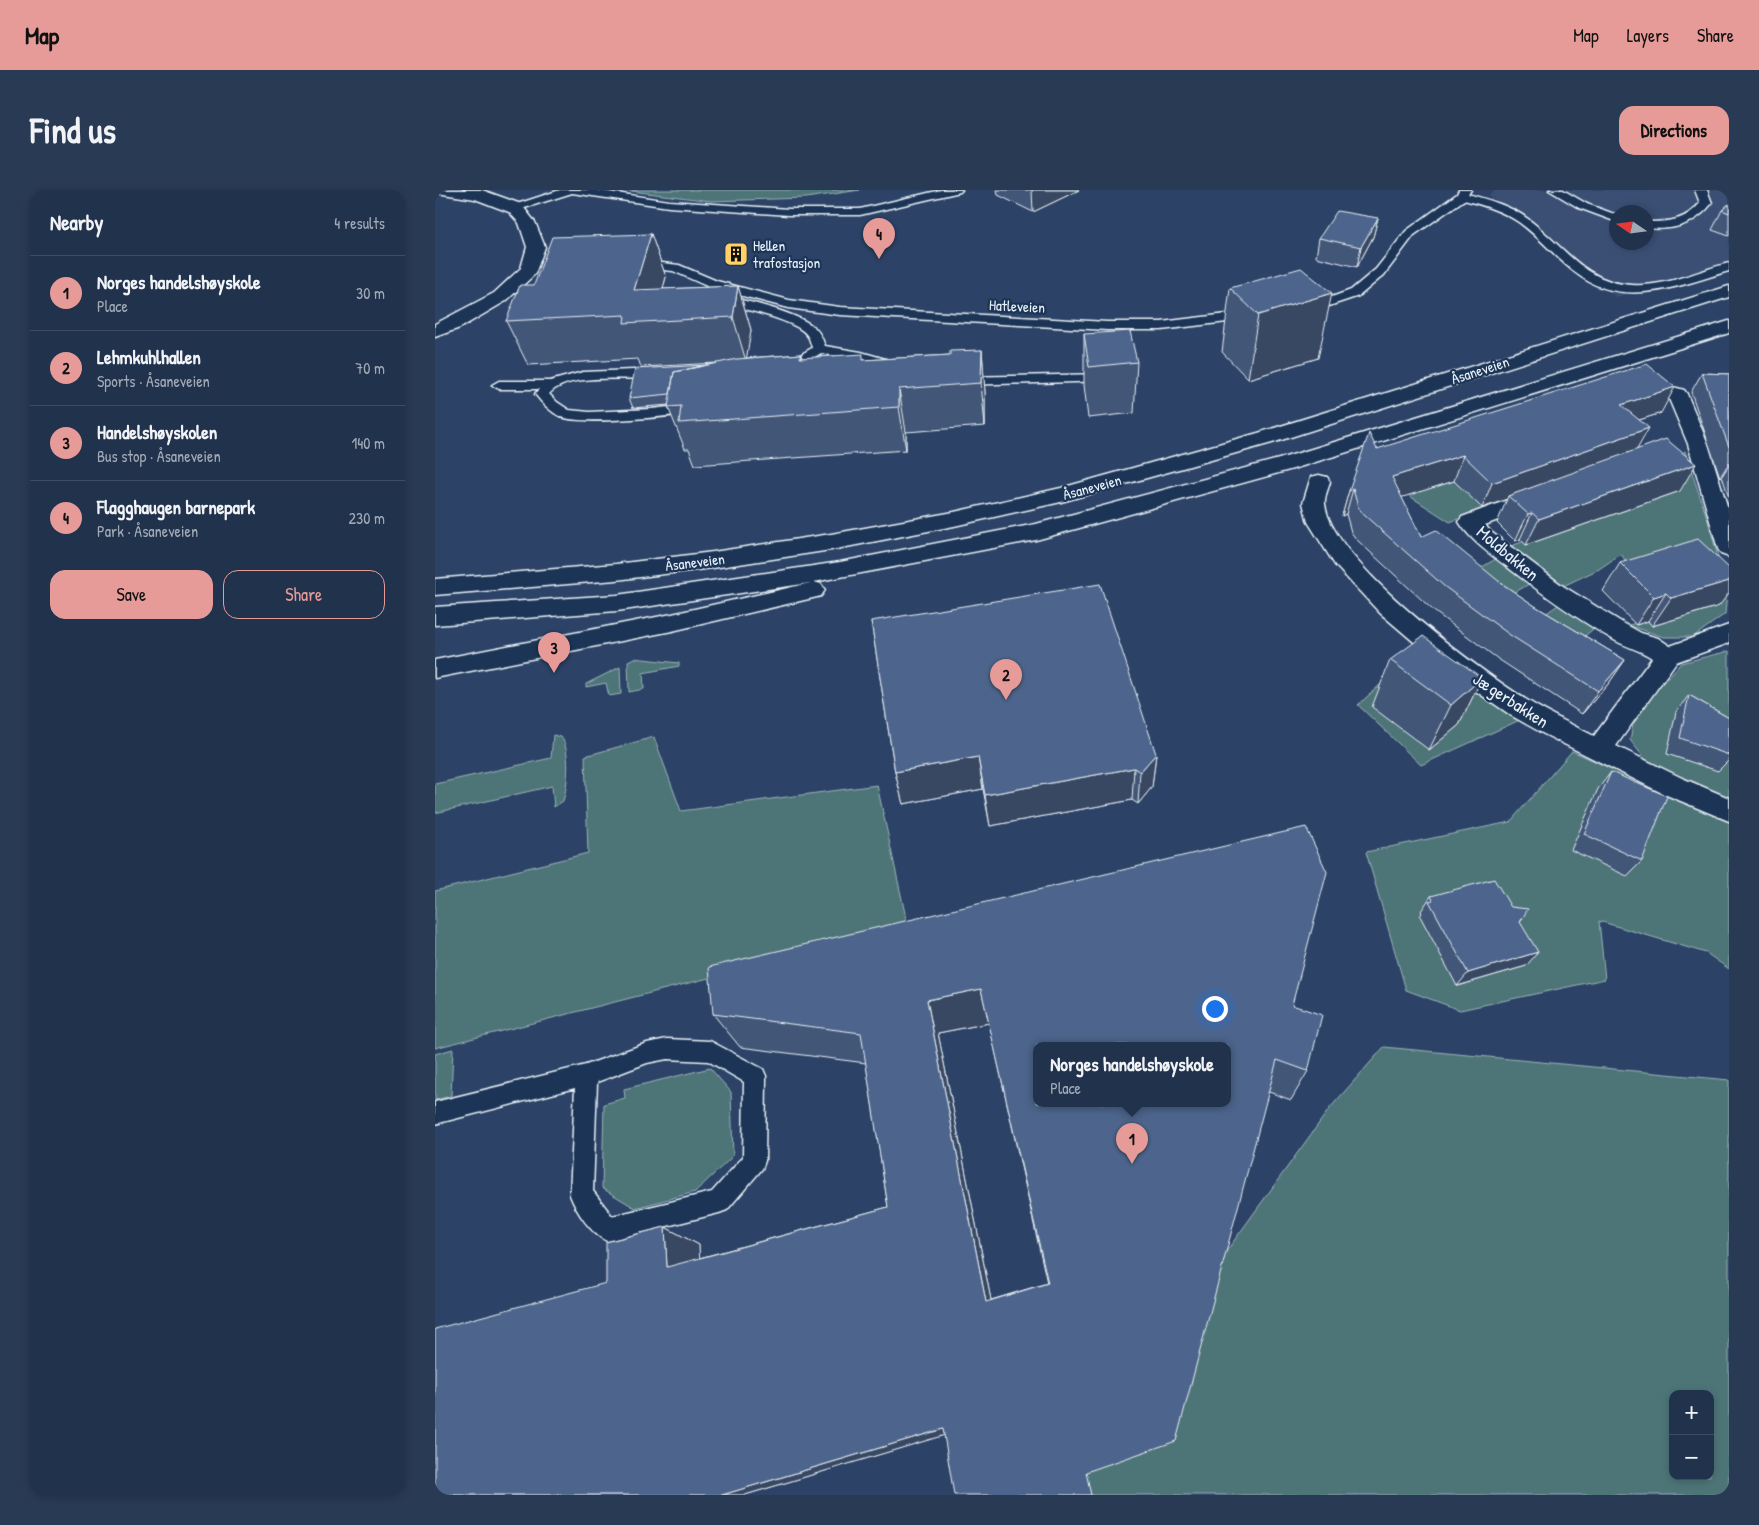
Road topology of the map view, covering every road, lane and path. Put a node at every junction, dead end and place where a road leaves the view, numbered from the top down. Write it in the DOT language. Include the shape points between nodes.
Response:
graph roads {
  1 [pos="443,190"];
  2 [pos="572,190"];
  3 [pos="956,190"];
  4 [pos="1555,190"];
  5 [pos="1701,190"];
  6 [pos="1464,193"];
  7 [pos="515,208"];
  8 [pos="1609,216"];
  9 [pos="1654,225"];
  10 [pos="629,264"];
  11 [pos="1729,267"];
  12 [pos="713,284"];
  13 [pos="1729,291"];
  14 [pos="1295,309"];
  15 [pos="1268,313"];
  16 [pos="1729,328"];
  17 [pos="435,331"];
  18 [pos="819,349"];
  19 [pos="769,366"];
  20 [pos="907,370"];
  21 [pos="671,372"];
  22 [pos="1108,378"];
  23 [pos="944,381"];
  24 [pos="499,385"];
  25 [pos="550,385"];
  26 [pos="1677,394"];
  27 [pos="705,406"];
  28 [pos="1319,482"];
  29 [pos="1557,490"];
  30 [pos="1037,532"];
  31 [pos="1729,549"];
  32 [pos="435,586"];
  33 [pos="435,616"];
  34 [pos="1729,634"];
  35 [pos="1667,656"];
  36 [pos="435,669"];
  37 [pos="1599,750"];
  38 [pos="1729,810"];
  39 [pos="586,1075"];
  40 [pos="435,1113"];
  1 -- 7 [label="main road" via="478,194"];
  2 -- 3 [label="lane" via="669,204 789,212 860,212"];
  2 -- 7 [label="lane"];
  4 -- 8 [label="lane"];
  5 -- 9 [label="lane" via="1706,204 1689,220 1672,225"];
  6 -- 11 [label="lane" via="1510,212 1582,275 1614,287 1634,289 1669,285"];
  6 -- 14 [label="lane" via="1410,233 1380,272 1355,293"];
  7 -- 17 [label="main road" via="527,222 536,246 534,270 500,298"];
  10 -- 12 [label="lane, Hatleveien" via="675,268"];
  12 -- 15 [label="lane, Hatleveien" via="788,304 929,318 1161,326"];
  12 -- 18 [label="lane" via="713,294 724,302 775,314 806,327 816,337"];
  13 -- 32 [label="main road, Åsaneveien" via="1265,438 1061,496 840,540 713,560 616,572"];
  16 -- 30 [label="main road, Åsaneveien" via="1286,464"];
  18 -- 19 [label="lane" via="798,362"];
  18 -- 20 [label="lane" via="861,356"];
  21 -- 25 [label="lane" via="583,376"];
  22 -- 23 [label="lane"];
  24 -- 25 [label="lane"];
  25 -- 27 [label="lane" via="542,394 566,414 652,413"];
  26 -- 31 [label="main road" via="1698,444"];
  28 -- 37 [label="main road, Jægerbakken" via="1314,503 1319,522 1343,559 1389,607 1464,670 1521,709"];
  29 -- 35 [label="main road, Moldbakken" via="1470,522 1483,537 1555,592"];
  30 -- 33 [label="main road, Åsaneveien" via="841,570 617,603"];
  30 -- 36 [label="main road" via="736,609"];
  34 -- 35 [label="main road"];
  35 -- 37 [label="main road"];
  37 -- 38 [label="main road, Jægerbakken"];
  39 -- 39 [label="lane" via="667,1049 710,1051 755,1076 754,1161 719,1202 607,1228 581,1195"];
  39 -- 40 [label="lane"];
}
